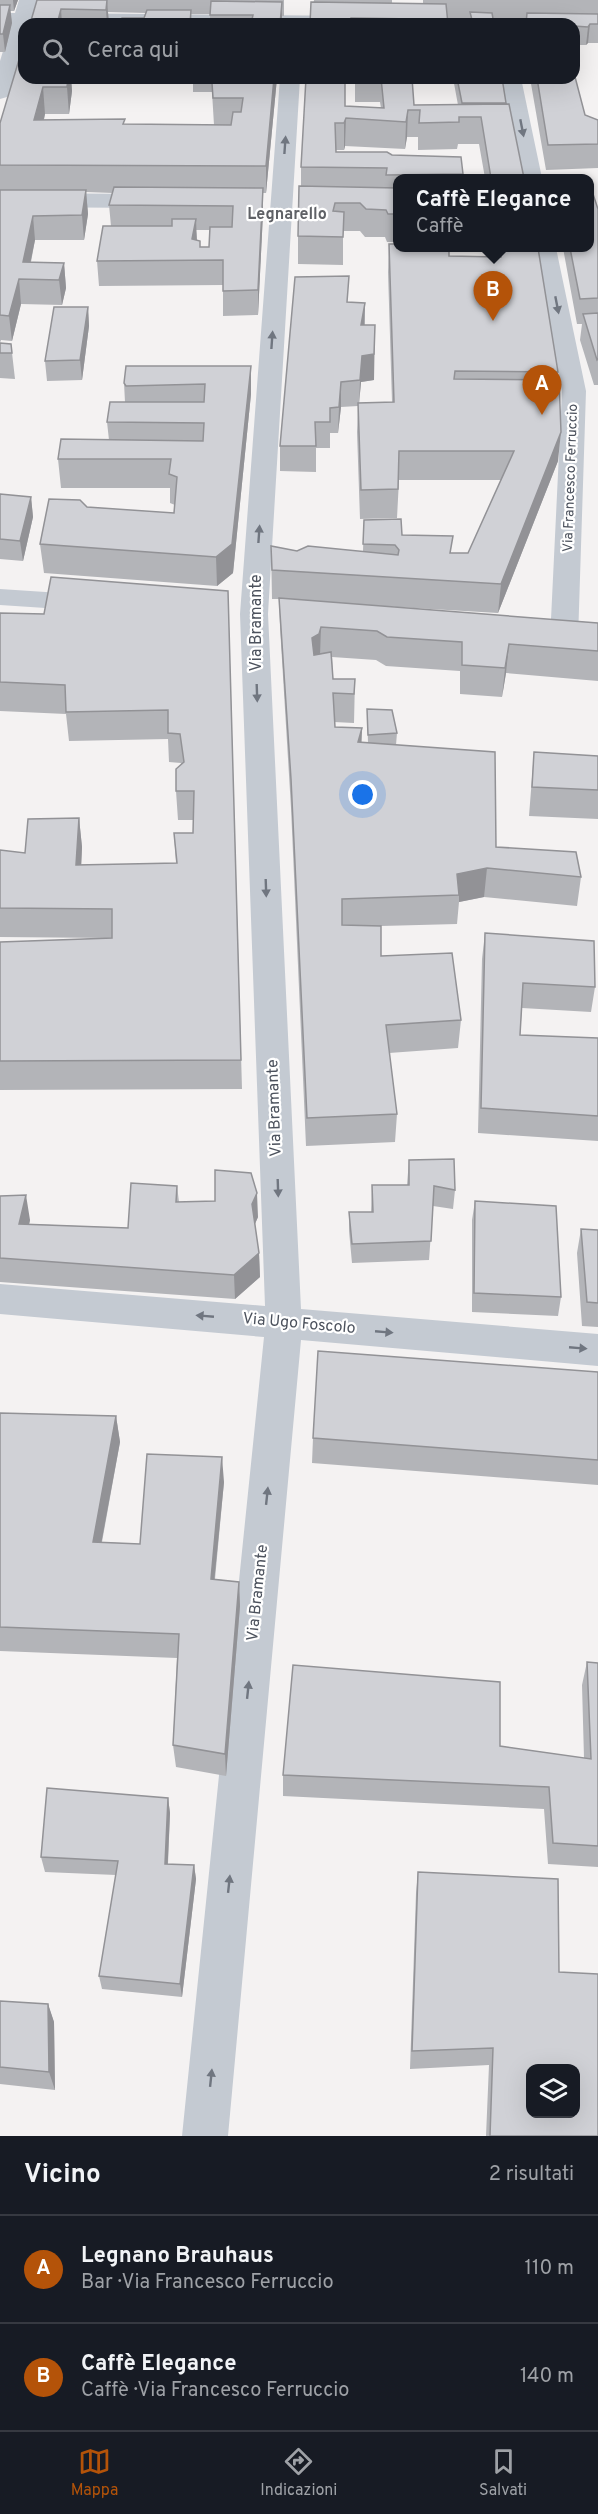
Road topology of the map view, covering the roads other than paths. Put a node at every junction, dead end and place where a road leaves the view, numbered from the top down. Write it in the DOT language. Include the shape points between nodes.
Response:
graph roads {
  1 [pos="29,0"];
  2 [pos="296,0"];
  3 [pos="403,0"];
  4 [pos="24,18"];
  5 [pos="295,18"];
  6 [pos="391,18"];
  7 [pos="0,19"];
  8 [pos="18,20"];
  9 [pos="18,36"];
  10 [pos="290,84"];
  11 [pos="513,84"];
  12 [pos="0,93"];
  13 [pos="531,174"];
  14 [pos="0,200"];
  15 [pos="175,201"];
  16 [pos="546,252"];
  17 [pos="586,391"];
  18 [pos="0,597"];
  19 [pos="116,605"];
  20 [pos="564,640"];
  21 [pos="0,1299"];
  22 [pos="284,1323"];
  23 [pos="598,1350"];
  24 [pos="205,2136"];
  1 -- 4 [label="street"];
  2 -- 5 [label="street"];
  3 -- 6 [label="street"];
  7 -- 8 [label="street"];
  9 -- 12 [label="street"];
  10 -- 22 [label="street, Via Bramante" via="254,614"];
  11 -- 13 [label="street, one-way"];
  14 -- 15 [label="street"];
  16 -- 17 [label="street, Via Francesco Ferruccio, one-way"];
  17 -- 20 [label="street, Via Francesco Ferruccio"];
  18 -- 19 [label="street"];
  22 -- 21 [label="street, Via Ugo Foscolo, one-way"];
  22 -- 23 [label="street, Via Ugo Foscolo, one-way"];
  24 -- 22 [label="street, Via Bramante, one-way"];
}
